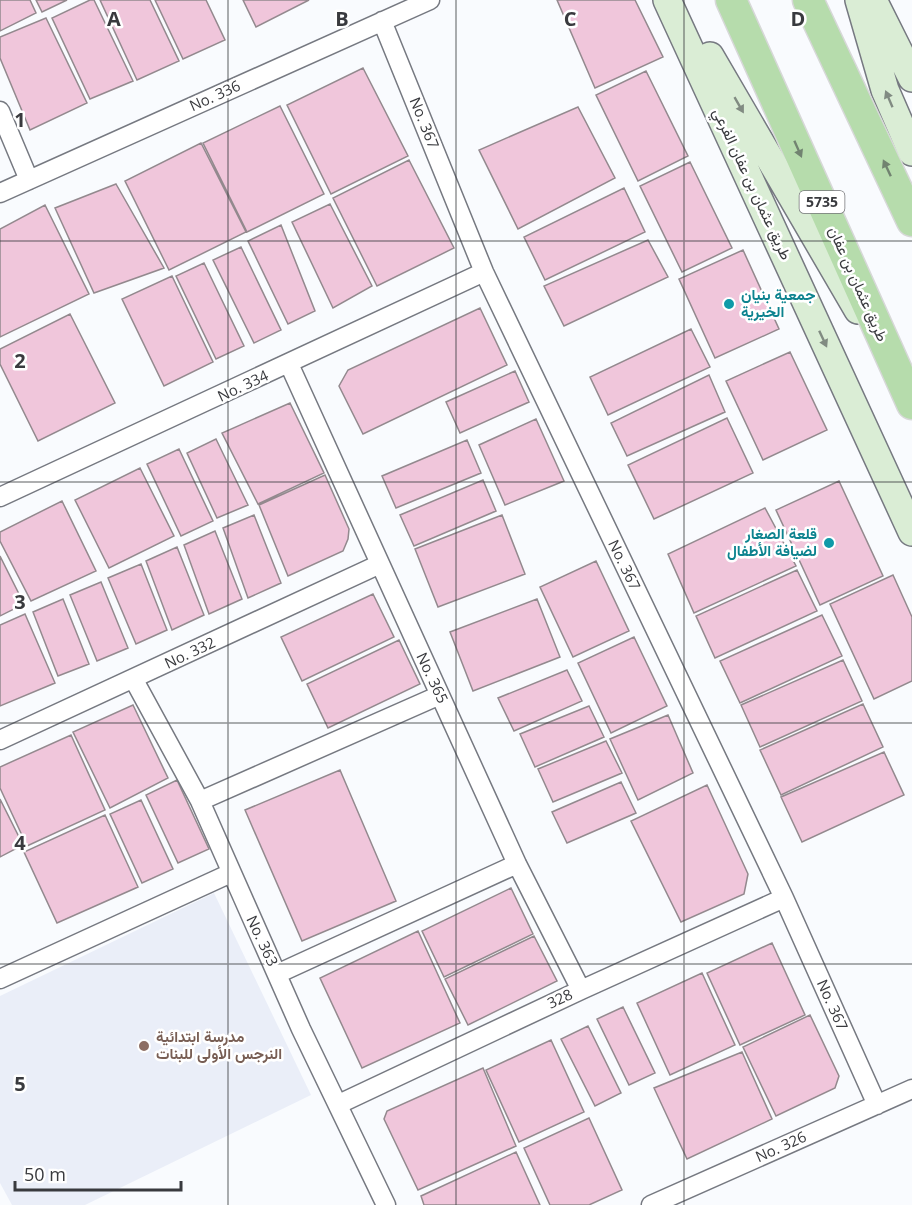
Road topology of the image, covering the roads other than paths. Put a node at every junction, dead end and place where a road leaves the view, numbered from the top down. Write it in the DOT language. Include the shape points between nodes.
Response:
graph roads {
  1 [pos="430,0"];
  2 [pos="668,0"];
  3 [pos="678,0"];
  4 [pos="731,0"];
  5 [pos="808,0"];
  6 [pos="859,0"];
  7 [pos="873,0"];
  8 [pos="382,21"];
  9 [pos="912,78"];
  10 [pos="0,111"];
  11 [pos="912,152"];
  12 [pos="29,180"];
  13 [pos="0,193"];
  14 [pos="912,221"];
  15 [pos="484,272"];
  16 [pos="289,364"];
  17 [pos="912,403"];
  18 [pos="0,497"];
  19 [pos="912,532"];
  20 [pos="380,564"];
  21 [pos="134,680"];
  22 [pos="440,695"];
  23 [pos="0,740"];
  24 [pos="200,801"];
  25 [pos="517,864"];
  26 [pos="231,873"];
  27 [pos="784,898"];
  28 [pos="277,974"];
  29 [pos="0,979"];
  30 [pos="580,990"];
  31 [pos="912,1089"];
  32 [pos="339,1104"];
  33 [pos="877,1105"];
  34 [pos="386,1205"];
  35 [pos="651,1205"];
  1 -- 8 [label="street, No. 336"];
  2 -- 19 [label="main road, طريق عثمان بن عفان الفرعي, one-way"];
  3 -- 17 [label="main road, one-way"];
  4 -- 17 [label="main road, طريق عثمان بن عفان / 5735, one-way"];
  14 -- 5 [label="main road, one-way"];
  11 -- 6 [label="main road, one-way" via="885,90"];
  7 -- 9 [label="main road"];
  8 -- 12 [label="street, No. 336"];
  8 -- 15 [label="street, No. 367"];
  10 -- 12 [label="street"];
  12 -- 13 [label="street, No. 336"];
  15 -- 16 [label="street, No. 334"];
  15 -- 27 [label="street, No. 367"];
  16 -- 18 [label="street, No. 334"];
  16 -- 20 [label="street, No. 365"];
  20 -- 21 [label="street, No. 332"];
  20 -- 22 [label="street, No. 365"];
  21 -- 23 [label="street, No. 332"];
  21 -- 24 [label="street, No. 363"];
  22 -- 24 [label="street"];
  22 -- 25 [label="street, No. 365"];
  24 -- 26 [label="street, No. 363"];
  25 -- 28 [label="street"];
  25 -- 30 [label="street, No. 365"];
  26 -- 28 [label="street, No. 363"];
  26 -- 29 [label="street"];
  27 -- 30 [label="street, 328"];
  27 -- 33 [label="street, No. 367"];
  28 -- 32 [label="street, No. 363"];
  30 -- 32 [label="street, 328"];
  31 -- 33 [label="street, No. 326"];
  32 -- 34 [label="street, No. 363"];
  33 -- 35 [label="street, No. 326"];
}
